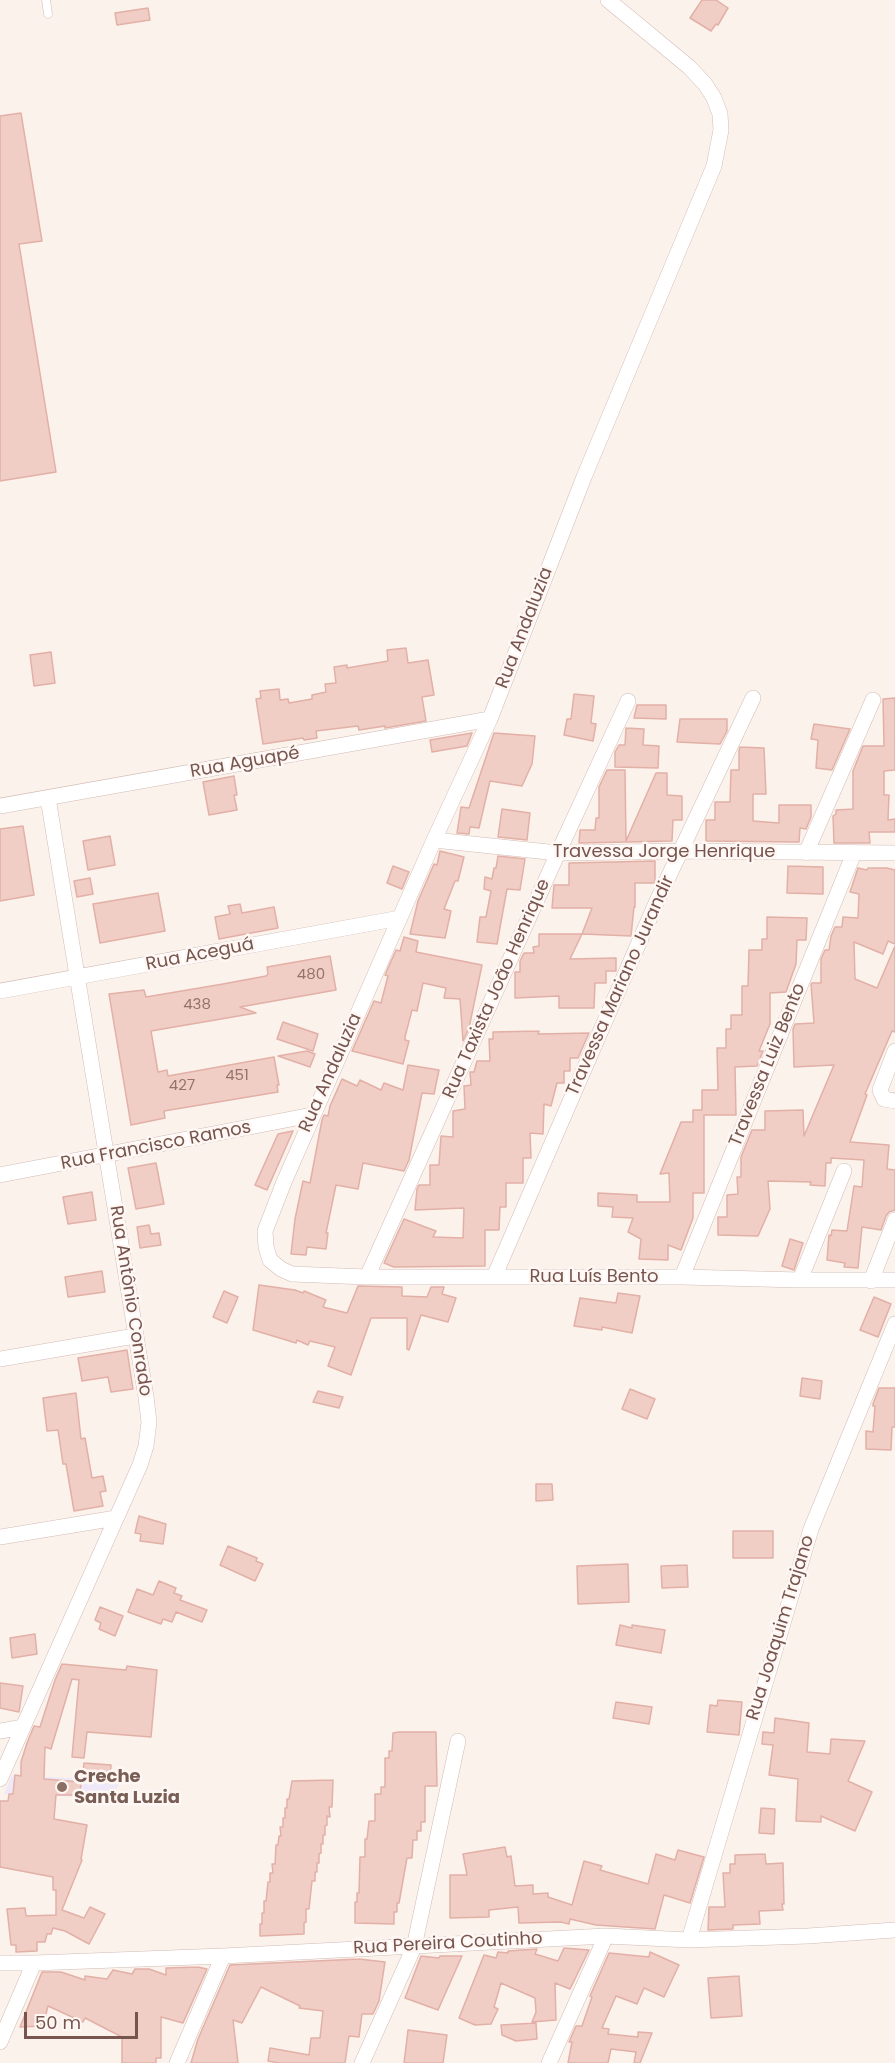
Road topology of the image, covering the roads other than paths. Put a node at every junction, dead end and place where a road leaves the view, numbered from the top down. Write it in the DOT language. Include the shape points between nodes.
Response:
graph roads {
  1 [pos="46,0"];
  2 [pos="608,0"];
  3 [pos="48,14"];
  4 [pos="753,698"];
  5 [pos="873,700"];
  6 [pos="628,701"];
  7 [pos="490,719"];
  8 [pos="48,798"];
  9 [pos="0,806"];
  10 [pos="434,840"];
  11 [pos="681,851"];
  12 [pos="558,853"];
  13 [pos="806,853"];
  14 [pos="854,853"];
  15 [pos="895,853"];
  16 [pos="400,918"];
  17 [pos="77,978"];
  18 [pos="0,991"];
  19 [pos="895,1051"];
  20 [pos="895,1101"];
  21 [pos="312,1115"];
  22 [pos="106,1156"];
  23 [pos="844,1172"];
  24 [pos="0,1175"];
  25 [pos="895,1220"];
  26 [pos="292,1274"];
  27 [pos="367,1277"];
  28 [pos="494,1277"];
  29 [pos="682,1277"];
  30 [pos="800,1280"];
  31 [pos="895,1280"];
  32 [pos="871,1281"];
  33 [pos="895,1324"];
  34 [pos="135,1336"];
  35 [pos="0,1359"];
  36 [pos="117,1518"];
  37 [pos="0,1537"];
  38 [pos="24,1727"];
  39 [pos="0,1731"];
  40 [pos="458,1741"];
  41 [pos="0,1779"];
  42 [pos="895,1930"];
  43 [pos="606,1936"];
  44 [pos="689,1940"];
  45 [pos="414,1947"];
  46 [pos="223,1956"];
  47 [pos="0,1963"];
  48 [pos="34,1963"];
  49 [pos="0,2042"];
  50 [pos="177,2063"];
  51 [pos="362,2063"];
  52 [pos="549,2063"];
  1 -- 3 [label="lane"];
  2 -- 7 [label="street, Rua Andaluzia" via="689,66 705,84 720,114 720,145"];
  4 -- 11 [label="street, Travessa Mariano Jurandir"];
  5 -- 13 [label="street"];
  6 -- 12 [label="street, Rua Taxista João Henrique"];
  7 -- 8 [label="street, Rua Aguapé"];
  7 -- 10 [label="street, Rua Andaluzia"];
  8 -- 9 [label="street, Rua Aguapé"];
  8 -- 17 [label="street, Rua Antônio Conrado"];
  10 -- 12 [label="street, Travessa Jorge Henrique"];
  10 -- 16 [label="street, Rua Andaluzia"];
  11 -- 12 [label="street, Travessa Jorge Henrique"];
  11 -- 13 [label="street, Travessa Jorge Henrique"];
  11 -- 28 [label="street, Travessa Mariano Jurandir"];
  12 -- 27 [label="street, Rua Taxista João Henrique"];
  13 -- 14 [label="street, Travessa Jorge Henrique"];
  14 -- 15 [label="street, Travessa Jorge Henrique"];
  14 -- 29 [label="street, Travessa Luiz Bento"];
  16 -- 17 [label="street, Rua Aceguá"];
  16 -- 21 [label="street, Rua Andaluzia"];
  17 -- 18 [label="street, Rua Aceguá"];
  17 -- 22 [label="street, Rua Antônio Conrado"];
  19 -- 20 [label="street" via="880,1090 884,1099"];
  21 -- 22 [label="street, Rua Francisco Ramos"];
  21 -- 26 [label="street, Rua Andaluzia" via="265,1231 270,1260"];
  22 -- 24 [label="street, Rua Francisco Ramos"];
  22 -- 34 [label="street, Rua Antônio Conrado"];
  23 -- 30 [label="street"];
  25 -- 32 [label="street"];
  26 -- 27 [label="street, Rua Luís Bento"];
  27 -- 28 [label="street, Rua Luís Bento"];
  28 -- 29 [label="street, Rua Luís Bento"];
  29 -- 30 [label="street, Rua Luís Bento"];
  30 -- 32 [label="street, Rua Luís Bento"];
  31 -- 32 [label="street, Rua Luís Bento"];
  33 -- 44 [label="street, Rua Joaquim Trajano" via="811,1529"];
  34 -- 35 [label="street"];
  34 -- 36 [label="street, Rua Antônio Conrado" via="149,1422 140,1465"];
  36 -- 37 [label="street"];
  36 -- 38 [label="street, Rua Antônio Conrado"];
  38 -- 39 [label="street"];
  38 -- 41 [label="street, Rua Antônio Conrado"];
  40 -- 45 [label="street"];
  42 -- 44 [label="street, Rua Pereira Coutinho"];
  43 -- 44 [label="street, Rua Pereira Coutinho"];
  43 -- 45 [label="street, Rua Pereira Coutinho"];
  43 -- 52 [label="street"];
  45 -- 46 [label="street, Rua Pereira Coutinho"];
  45 -- 51 [label="street"];
  46 -- 48 [label="street, Rua Pereira Coutinho"];
  46 -- 50 [label="street"];
  47 -- 48 [label="street, Rua Pereira Coutinho"];
  48 -- 49 [label="street"];
}
